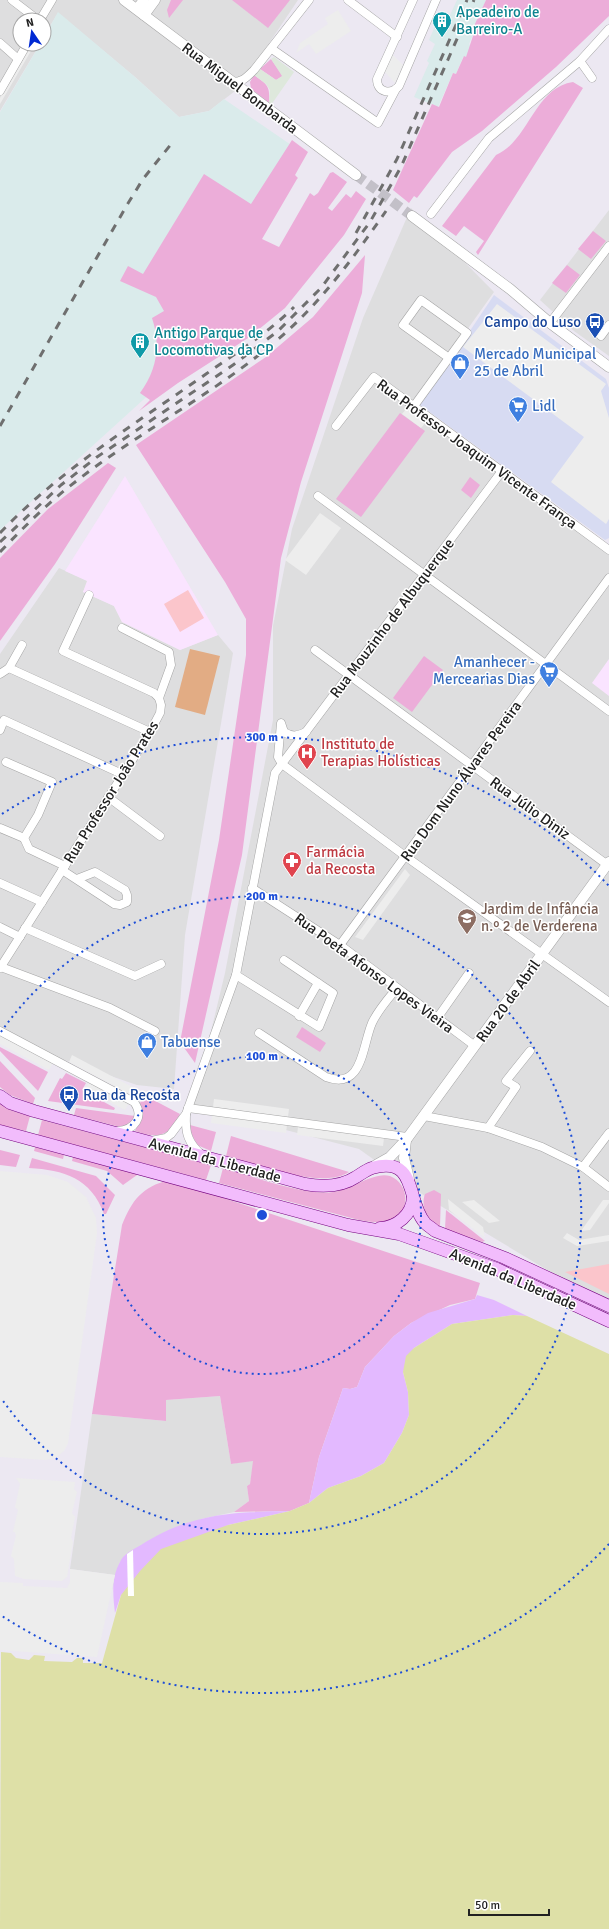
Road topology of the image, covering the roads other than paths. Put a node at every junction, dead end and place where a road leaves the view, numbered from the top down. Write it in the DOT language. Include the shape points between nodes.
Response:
graph roads {
  1 [pos="12,0"];
  2 [pos="52,0"];
  3 [pos="124,0"];
  4 [pos="144,0"];
  5 [pos="155,0"];
  6 [pos="309,0"];
  7 [pos="348,0"];
  8 [pos="413,0"];
  9 [pos="436,0"];
  10 [pos="28,12"];
  11 [pos="44,12"];
  12 [pos="141,12"];
  13 [pos="609,29"];
  14 [pos="397,37"];
  15 [pos="0,43"];
  16 [pos="272,49"];
  17 [pos="22,52"];
  18 [pos="18,59"];
  19 [pos="580,61"];
  20 [pos="592,78"];
  21 [pos="245,79"];
  22 [pos="231,82"];
  23 [pos="396,89"];
  24 [pos="0,90"];
  25 [pos="246,93"];
  26 [pos="356,175"];
  27 [pos="432,214"];
  28 [pos="412,216"];
  29 [pos="609,246"];
  30 [pos="550,323"];
  31 [pos="609,325"];
  32 [pos="601,336"];
  33 [pos="449,358"];
  34 [pos="608,367"];
  35 [pos="414,406"];
  36 [pos="336,426"];
  37 [pos="502,471"];
  38 [pos="318,496"];
  39 [pos="609,550"];
  40 [pos="424,574"];
  41 [pos="609,578"];
  42 [pos="89,595"];
  43 [pos="122,628"];
  44 [pos="22,645"];
  45 [pos="315,650"];
  46 [pos="546,664"];
  47 [pos="9,668"];
  48 [pos="0,674"];
  49 [pos="349,676"];
  50 [pos="159,698"];
  51 [pos="609,711"];
  52 [pos="0,730"];
  53 [pos="150,732"];
  54 [pos="306,732"];
  55 [pos="6,762"];
  56 [pos="282,764"];
  57 [pos="472,766"];
  58 [pos="122,774"];
  59 [pos="108,797"];
  60 [pos="0,828"];
  61 [pos="160,836"];
  62 [pos="24,838"];
  63 [pos="405,856"];
  64 [pos="608,864"];
  65 [pos="64,868"];
  66 [pos="77,879"];
  67 [pos="0,883"];
  68 [pos="252,888"];
  69 [pos="42,902"];
  70 [pos="0,927"];
  71 [pos="25,928"];
  72 [pos="20,936"];
  73 [pos="340,945"];
  74 [pos="542,953"];
  75 [pos="284,960"];
  76 [pos="161,964"];
  77 [pos="0,968"];
  78 [pos="469,973"];
  79 [pos="236,975"];
  80 [pos="318,983"];
  81 [pos="397,988"];
  82 [pos="609,1002"];
  83 [pos="299,1016"];
  84 [pos="438,1017"];
  85 [pos="0,1030"];
  86 [pos="155,1031"];
  87 [pos="259,1033"];
  88 [pos="475,1046"];
  89 [pos="530,1051"];
  90 [pos="0,1096"];
  91 [pos="187,1111"];
  92 [pos="424,1116"];
  93 [pos="488,1128"];
  94 [pos="0,1131"];
  95 [pos="112,1132"];
  96 [pos="609,1133"];
  97 [pos="406,1139"];
  98 [pos="148,1142"];
  99 [pos="205,1157"];
  100 [pos="583,1167"];
  101 [pos="369,1169"];
  102 [pos="409,1179"];
  103 [pos="609,1187"];
  104 [pos="413,1197"];
  105 [pos="368,1229"];
  106 [pos="609,1306"];
  107 [pos="609,1321"];
  1 -- 10 [label="street"];
  2 -- 11 [label="street"];
  3 -- 12 [label="street, Rua Miguel Bombarda"];
  4 -- 12 [label="street"];
  5 -- 12 [label="street"];
  6 -- 16 [label="street"];
  7 -- 14 [label="street"];
  8 -- 14 [label="street"];
  9 -- 23 [label="street"];
  12 -- 22 [label="street, Rua Miguel Bombarda"];
  13 -- 19 [label="street"];
  14 -- 23 [label="street" via="377,79 380,90 386,92"];
  15 -- 18 [label="street"];
  16 -- 21 [label="street"];
  16 -- 23 [label="street" via="378,123"];
  17 -- 18 [label="street"];
  18 -- 24 [label="street"];
  19 -- 20 [label="street"];
  19 -- 27 [label="street" via="489,138"];
  21 -- 22 [label="street"];
  21 -- 25 [label="street"];
  22 -- 25 [label="street, Rua Miguel Bombarda"];
  25 -- 26 [label="street, Rua Miguel Bombarda"];
  28 -- 30 [label="street" via="510,289"];
  29 -- 30 [label="street"];
  30 -- 34 [label="street"];
  31 -- 32 [label="street"];
  33 -- 33 [label="street" via="403,324 421,300 467,333"];
  33 -- 35 [label="street"];
  35 -- 36 [label="street, Rua Professor Joaquim Vicente França" via="374,377"];
  35 -- 37 [label="street, Rua Professor Joaquim Vicente França"];
  37 -- 39 [label="street, Rua Professor Joaquim Vicente França"];
  37 -- 40 [label="street, Rua Mouzinho de Albuquerque"];
  38 -- 40 [label="street"];
  40 -- 46 [label="street"];
  40 -- 49 [label="street, Rua Mouzinho de Albuquerque"];
  41 -- 46 [label="street, Rua Dom Nuno Álvares Pereira"];
  42 -- 50 [label="street" via="63,651 154,692"];
  43 -- 50 [label="street, Rua Professor João Prates" via="170,652 171,665"];
  44 -- 47 [label="street"];
  45 -- 49 [label="street, Rua Júlio Diniz"];
  46 -- 51 [label="street"];
  46 -- 57 [label="street, Rua Dom Nuno Álvares Pereira"];
  47 -- 48 [label="street"];
  47 -- 53 [label="street"];
  49 -- 54 [label="street, Rua Mouzinho de Albuquerque"];
  49 -- 57 [label="street, Rua Júlio Diniz"];
  50 -- 53 [label="street, Rua Professor João Prates" via="160,713"];
  52 -- 58 [label="street" via="4,720"];
  53 -- 58 [label="street, Rua Professor João Prates"];
  54 -- 56 [label="street, Rua Mouzinho de Albuquerque"];
  54 -- 56 [label="street" via="290,736 284,732 281,723 278,757"];
  55 -- 62 [label="street" via="52,782 38,815"];
  56 -- 63 [label="street"];
  56 -- 68 [label="street, Rua Mouzinho de Albuquerque" via="275,773"];
  57 -- 63 [label="street, Rua Dom Nuno Álvares Pereira"];
  57 -- 64 [label="street, Rua Júlio Diniz"];
  58 -- 59 [label="street, Rua Professor João Prates"];
  59 -- 61 [label="street"];
  59 -- 65 [label="street, Rua Professor João Prates"];
  60 -- 62 [label="street"];
  62 -- 65 [label="street" via="29,849"];
  63 -- 73 [label="street, Rua Dom Nuno Álvares Pereira"];
  63 -- 74 [label="street"];
  64 -- 74 [label="street, Rua 20 de Abril"];
  65 -- 66 [label="street"];
  65 -- 69 [label="street, Rua Professor João Prates"];
  66 -- 66 [label="street" via="114,904 127,902 125,890 95,872"];
  67 -- 69 [label="street"];
  68 -- 73 [label="street, Rua Poeta Afonso Lopes Vieira"];
  68 -- 79 [label="street, Rua Mouzinho de Albuquerque"];
  69 -- 71 [label="street, Rua Professor João Prates"];
  70 -- 72 [label="street"];
  71 -- 72 [label="street, Rua Professor João Prates"];
  71 -- 76 [label="street" via="135,976"];
  72 -- 77 [label="street, Rua Professor João Prates"];
  73 -- 81 [label="street, Rua Poeta Afonso Lopes Vieira"];
  74 -- 82 [label="street"];
  74 -- 88 [label="street, Rua 20 de Abril"];
  75 -- 80 [label="street"];
  77 -- 86 [label="street" via="110,1008"];
  78 -- 84 [label="street"];
  79 -- 83 [label="street"];
  79 -- 91 [label="street, Rua Mouzinho de Albuquerque"];
  80 -- 83 [label="street"];
  80 -- 83 [label="street" via="333,993 319,1027"];
  81 -- 84 [label="street, Rua Poeta Afonso Lopes Vieira"];
  81 -- 87 [label="street" via="376,1015 357,1069 347,1078 326,1077"];
  84 -- 88 [label="street, Rua Poeta Afonso Lopes Vieira"];
  85 -- 95 [label="street" via="134,1102 138,1112 136,1124 128,1130"];
  88 -- 92 [label="street, Rua 20 de Abril"];
  89 -- 93 [label="street" via="506,1081 516,1087"];
  90 -- 95 [label="main road, Avenida da Liberdade" via="20,1107"];
  91 -- 97 [label="street"];
  91 -- 98 [label="street" via="166,1138"];
  91 -- 99 [label="street" via="187,1138"];
  92 -- 93 [label="street"];
  92 -- 97 [label="street, Rua 20 de Abril"];
  93 -- 100 [label="street" via="542,1148"];
  94 -- 105 [label="main road, Avenida da Liberdade"];
  95 -- 98 [label="main road, Avenida da Liberdade"];
  96 -- 100 [label="street"];
  97 -- 101 [label="street, Rua 20 de Abril" via="390,1156"];
  97 -- 102 [label="street" via="404,1158"];
  98 -- 99 [label="main road, Avenida da Liberdade"];
  99 -- 101 [label="main road, Avenida da Liberdade" via="316,1186 347,1182"];
  100 -- 103 [label="street"];
  101 -- 102 [label="main road, Avenida da Liberdade" via="389,1166 397,1168"];
  102 -- 104 [label="main road, Avenida da Liberdade"];
  104 -- 105 [label="main road, Avenida da Liberdade" via="409,1212 402,1220 388,1227"];
  104 -- 106 [label="main road, Avenida da Liberdade" via="425,1224 435,1231 505,1258"];
  105 -- 107 [label="main road, Avenida da Liberdade" via="399,1234 497,1269"];
}
